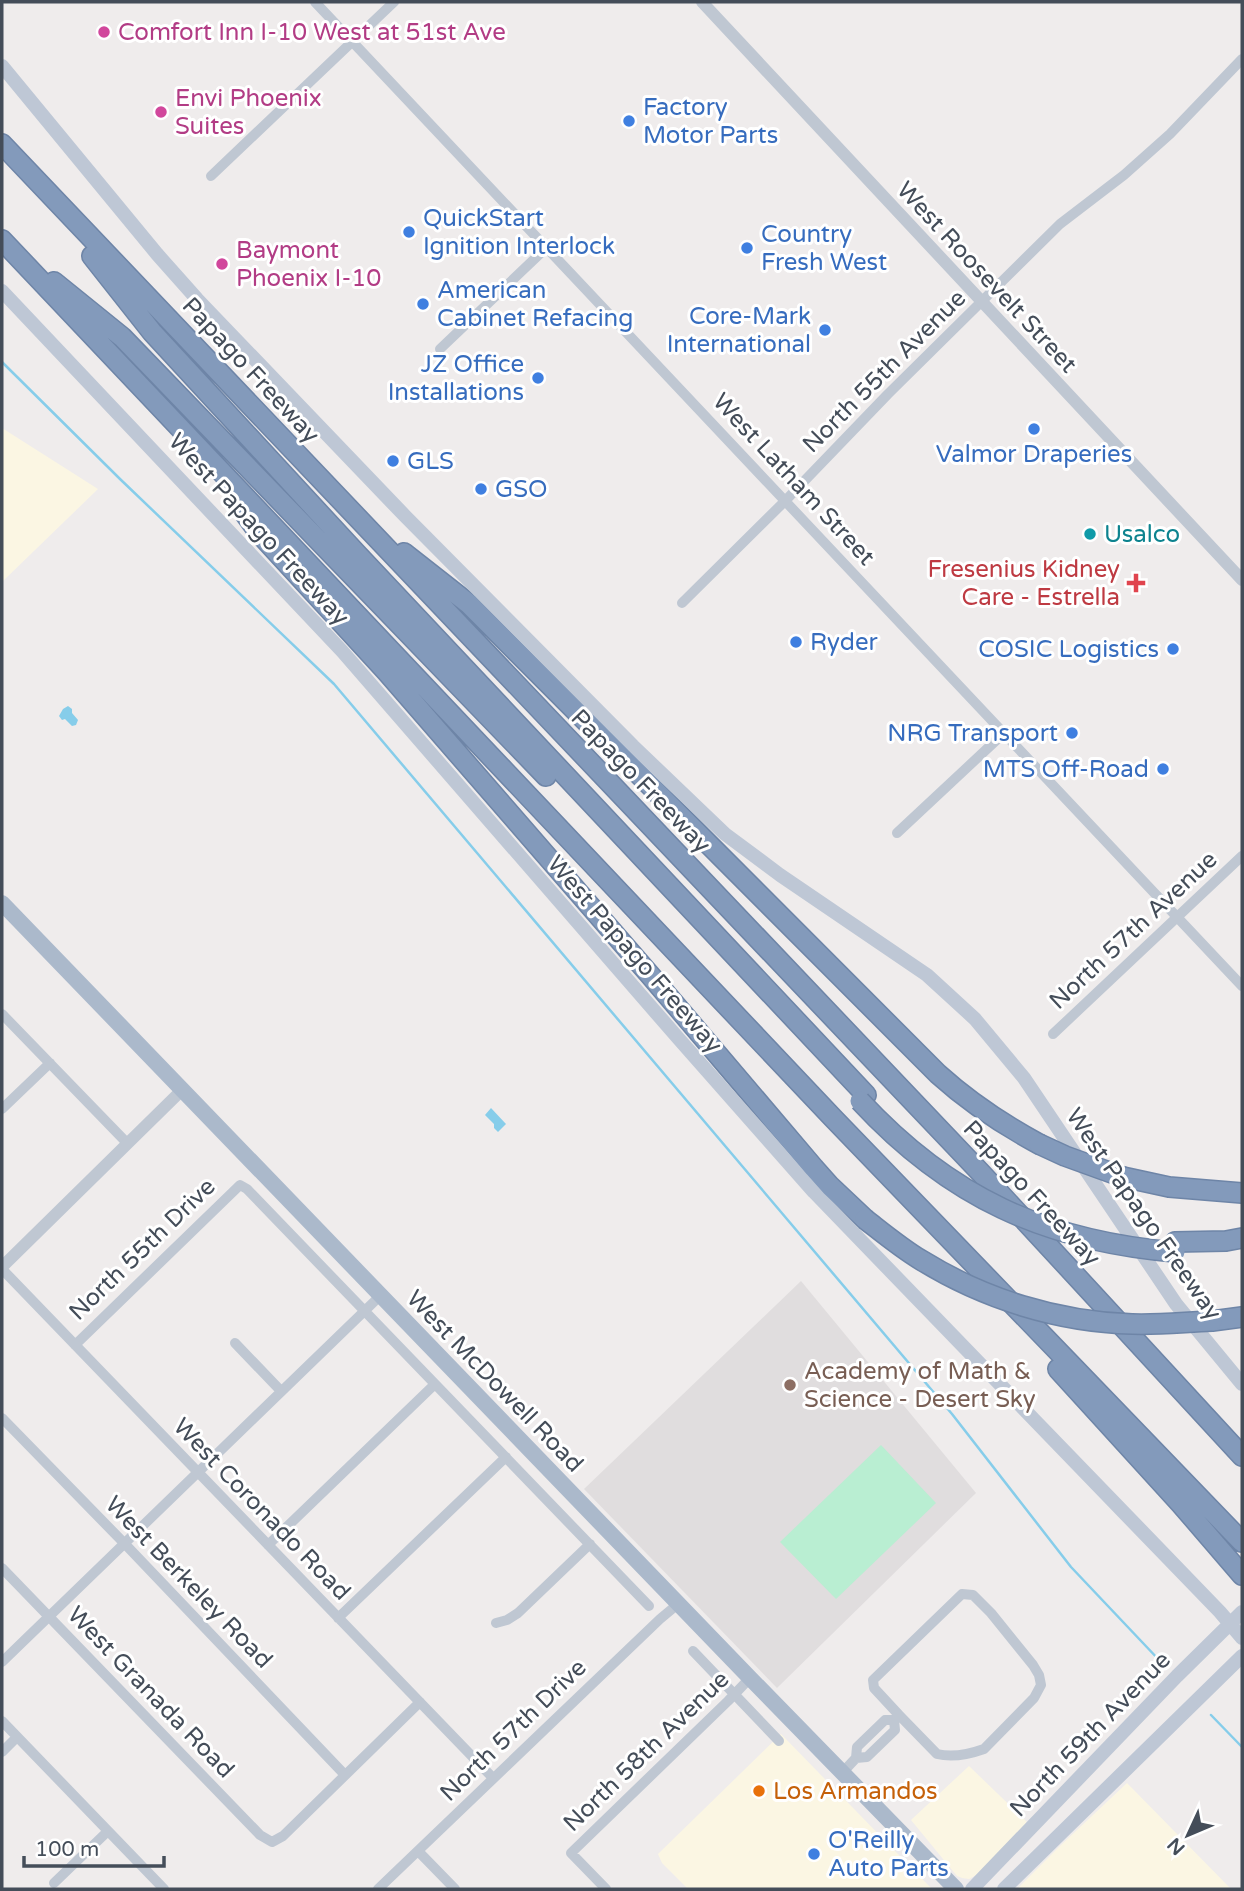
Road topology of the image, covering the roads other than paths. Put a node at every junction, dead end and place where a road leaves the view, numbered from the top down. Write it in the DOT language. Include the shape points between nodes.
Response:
graph roads {
  1 [pos="315,2"];
  2 [pos="394,2"];
  3 [pos="702,2"];
  4 [pos="352,41"];
  5 [pos="1242,59"];
  6 [pos="2,66"];
  7 [pos="2,144"];
  8 [pos="16,159"];
  9 [pos="211,176"];
  10 [pos="2,240"];
  11 [pos="546,247"];
  12 [pos="2,291"];
  13 [pos="982,301"];
  14 [pos="440,349"];
  15 [pos="206,458"];
  16 [pos="785,501"];
  17 [pos="351,512"];
  18 [pos="1242,580"];
  19 [pos="682,603"];
  20 [pos="1004,733"];
  21 [pos="897,833"];
  22 [pos="1242,856"];
  23 [pos="2,903"];
  24 [pos="1177,917"];
  25 [pos="1242,986"];
  26 [pos="2,1014"];
  27 [pos="1053,1034"];
  28 [pos="50,1063"];
  29 [pos="183,1090"];
  30 [pos="863,1098"];
  31 [pos="2,1109"];
  32 [pos="833,1118"];
  33 [pos="127,1143"];
  34 [pos="240,1185"];
  35 [pos="1242,1193"];
  36 [pos="1242,1238"];
  37 [pos="1175,1247"];
  38 [pos="1242,1250"];
  39 [pos="2,1268"];
  40 [pos="381,1295"];
  41 [pos="365,1311"];
  42 [pos="1242,1317"];
  43 [pos="235,1343"];
  44 [pos="75,1345"];
  45 [pos="1164,1372"];
  46 [pos="435,1384"];
  47 [pos="1242,1384"];
  48 [pos="281,1391"];
  49 [pos="2,1418"];
  50 [pos="1242,1436"];
  51 [pos="1242,1456"];
  52 [pos="506,1457"];
  53 [pos="197,1471"];
  54 [pos="1242,1542"];
  55 [pos="124,1543"];
  56 [pos="590,1544"];
  57 [pos="268,1545"];
  58 [pos="2,1567"];
  59 [pos="1242,1575"];
  60 [pos="678,1604"];
  61 [pos="649,1606"];
  62 [pos="49,1616"];
  63 [pos="338,1618"];
  64 [pos="1237,1618"];
  65 [pos="496,1623"];
  66 [pos="1242,1638"];
  67 [pos="693,1651"];
  68 [pos="1242,1656"];
  69 [pos="2,1662"];
  70 [pos="750,1678"];
  71 [pos="735,1695"];
  72 [pos="420,1702"];
  73 [pos="896,1718"];
  74 [pos="2,1721"];
  75 [pos="17,1737"];
  76 [pos="779,1741"];
  77 [pos="2,1752"];
  78 [pos="842,1773"];
  79 [pos="345,1775"];
  80 [pos="493,1778"];
  81 [pos="108,1831"];
  82 [pos="418,1851"];
  83 [pos="54,1883"];
  84 [pos="164,1889"];
  85 [pos="378,1889"];
  86 [pos="455,1889"];
  87 [pos="606,1889"];
  88 [pos="956,1889"];
  89 [pos="972,1889"];
  90 [pos="1004,1889"];
  1 -- 4 [label="street, West Latham Street"];
  2 -- 4 [label="street"];
  3 -- 13 [label="street, West Roosevelt Street"];
  4 -- 9 [label="street"];
  4 -- 11 [label="street, West Latham Street"];
  5 -- 13 [label="street, North 55th Avenue" via="1170,134 1060,224"];
  6 -- 47 [label="main road, West Papago Freeway" via="197,299 633,746 725,834 927,975 975,1019 1024,1078 1176,1304"];
  7 -- 8 [label="highway, Papago Freeway"];
  8 -- 17 [label="highway, Papago Freeway"];
  8 -- 30 [label="highway" via="152,332"];
  10 -- 15 [label="highway"];
  10 -- 30 [label="highway" via="122,337"];
  11 -- 14 [label="street"];
  11 -- 16 [label="street, West Latham Street"];
  12 -- 64 [label="main road, West Papago Freeway" via="342,651 814,1192 1220,1612"];
  13 -- 16 [label="street, North 55th Avenue"];
  13 -- 18 [label="street, West Roosevelt Street"];
  15 -- 32 [label="highway"];
  15 -- 42 [label="highway, bridge" via="259,533 394,681 830,1186 865,1219 954,1279 991,1296 1053,1314 1133,1324"];
  16 -- 19 [label="street, North 55th Avenue"];
  16 -- 20 [label="street, West Latham Street"];
  17 -- 35 [label="highway, bridge" via="469,604 938,1074 984,1111 1039,1144 1123,1177 1170,1187"];
  17 -- 45 [label="highway, Papago Freeway" via="981,1173"];
  20 -- 21 [label="street"];
  20 -- 24 [label="street, West Latham Street"];
  22 -- 24 [label="street, North 57th Avenue"];
  23 -- 29 [label="main road, West McDowell Road"];
  24 -- 25 [label="street, West Latham Street"];
  24 -- 27 [label="street, North 57th Avenue"];
  26 -- 28 [label="street"];
  28 -- 31 [label="street"];
  28 -- 33 [label="street"];
  29 -- 33 [label="street"];
  29 -- 40 [label="main road, West McDowell Road"];
  30 -- 37 [label="highway" via="989,1191 1059,1221"];
  32 -- 54 [label="highway"];
  32 -- 59 [label="highway"];
  33 -- 39 [label="street"];
  34 -- 41 [label="street, West McDowell Road"];
  34 -- 44 [label="street, North 55th Drive"];
  36 -- 37 [label="highway"];
  37 -- 38 [label="highway" via="1206,1252"];
  39 -- 44 [label="street, West Coronado Road"];
  40 -- 41 [label="street"];
  40 -- 60 [label="main road, West McDowell Road"];
  41 -- 46 [label="street, West McDowell Road"];
  41 -- 48 [label="street"];
  43 -- 48 [label="street"];
  44 -- 53 [label="street, West Coronado Road"];
  45 -- 50 [label="highway"];
  45 -- 51 [label="highway, Papago Freeway"];
  46 -- 52 [label="street, West McDowell Road"];
  46 -- 57 [label="street"];
  48 -- 53 [label="street"];
  49 -- 55 [label="street, West Berkeley Road"];
  52 -- 56 [label="street, West McDowell Road"];
  52 -- 63 [label="street"];
  53 -- 55 [label="street"];
  53 -- 57 [label="street, West Coronado Road"];
  55 -- 62 [label="street"];
  55 -- 79 [label="street, West Berkeley Road"];
  56 -- 61 [label="street, West McDowell Road"];
  56 -- 65 [label="street" via="518,1613"];
  57 -- 63 [label="street, West Coronado Road"];
  58 -- 62 [label="street, West Granada Road"];
  60 -- 70 [label="main road, West McDowell Road"];
  60 -- 80 [label="street, North 57th Drive"];
  62 -- 69 [label="street"];
  62 -- 79 [label="street, West Granada Road" via="260,1835 272,1842"];
  63 -- 72 [label="street, West Coronado Road"];
  64 -- 66 [label="main road, West Papago Freeway"];
  64 -- 89 [label="main road, North 59th Avenue"];
  67 -- 71 [label="street"];
  68 -- 90 [label="main road, North 59th Avenue"];
  70 -- 71 [label="street, North 58th Avenue"];
  70 -- 78 [label="main road, West McDowell Road"];
  71 -- 76 [label="street"];
  71 -- 87 [label="street, North 58th Avenue" via="571,1853"];
  72 -- 79 [label="street"];
  72 -- 80 [label="street, West Coronado Road"];
  73 -- 73 [label="street" via="873,1680 962,1594 973,1595 991,1613 1039,1675 1041,1685 1034,1698 976,1752 937,1754"];
  73 -- 78 [label="street" via="895,1730"];
  74 -- 75 [label="street"];
  75 -- 77 [label="street"];
  75 -- 81 [label="street"];
  78 -- 88 [label="main road, West McDowell Road"];
  80 -- 82 [label="street, North 57th Drive"];
  81 -- 83 [label="street"];
  81 -- 84 [label="street"];
  82 -- 85 [label="street, North 57th Drive"];
  82 -- 86 [label="street"];
}
